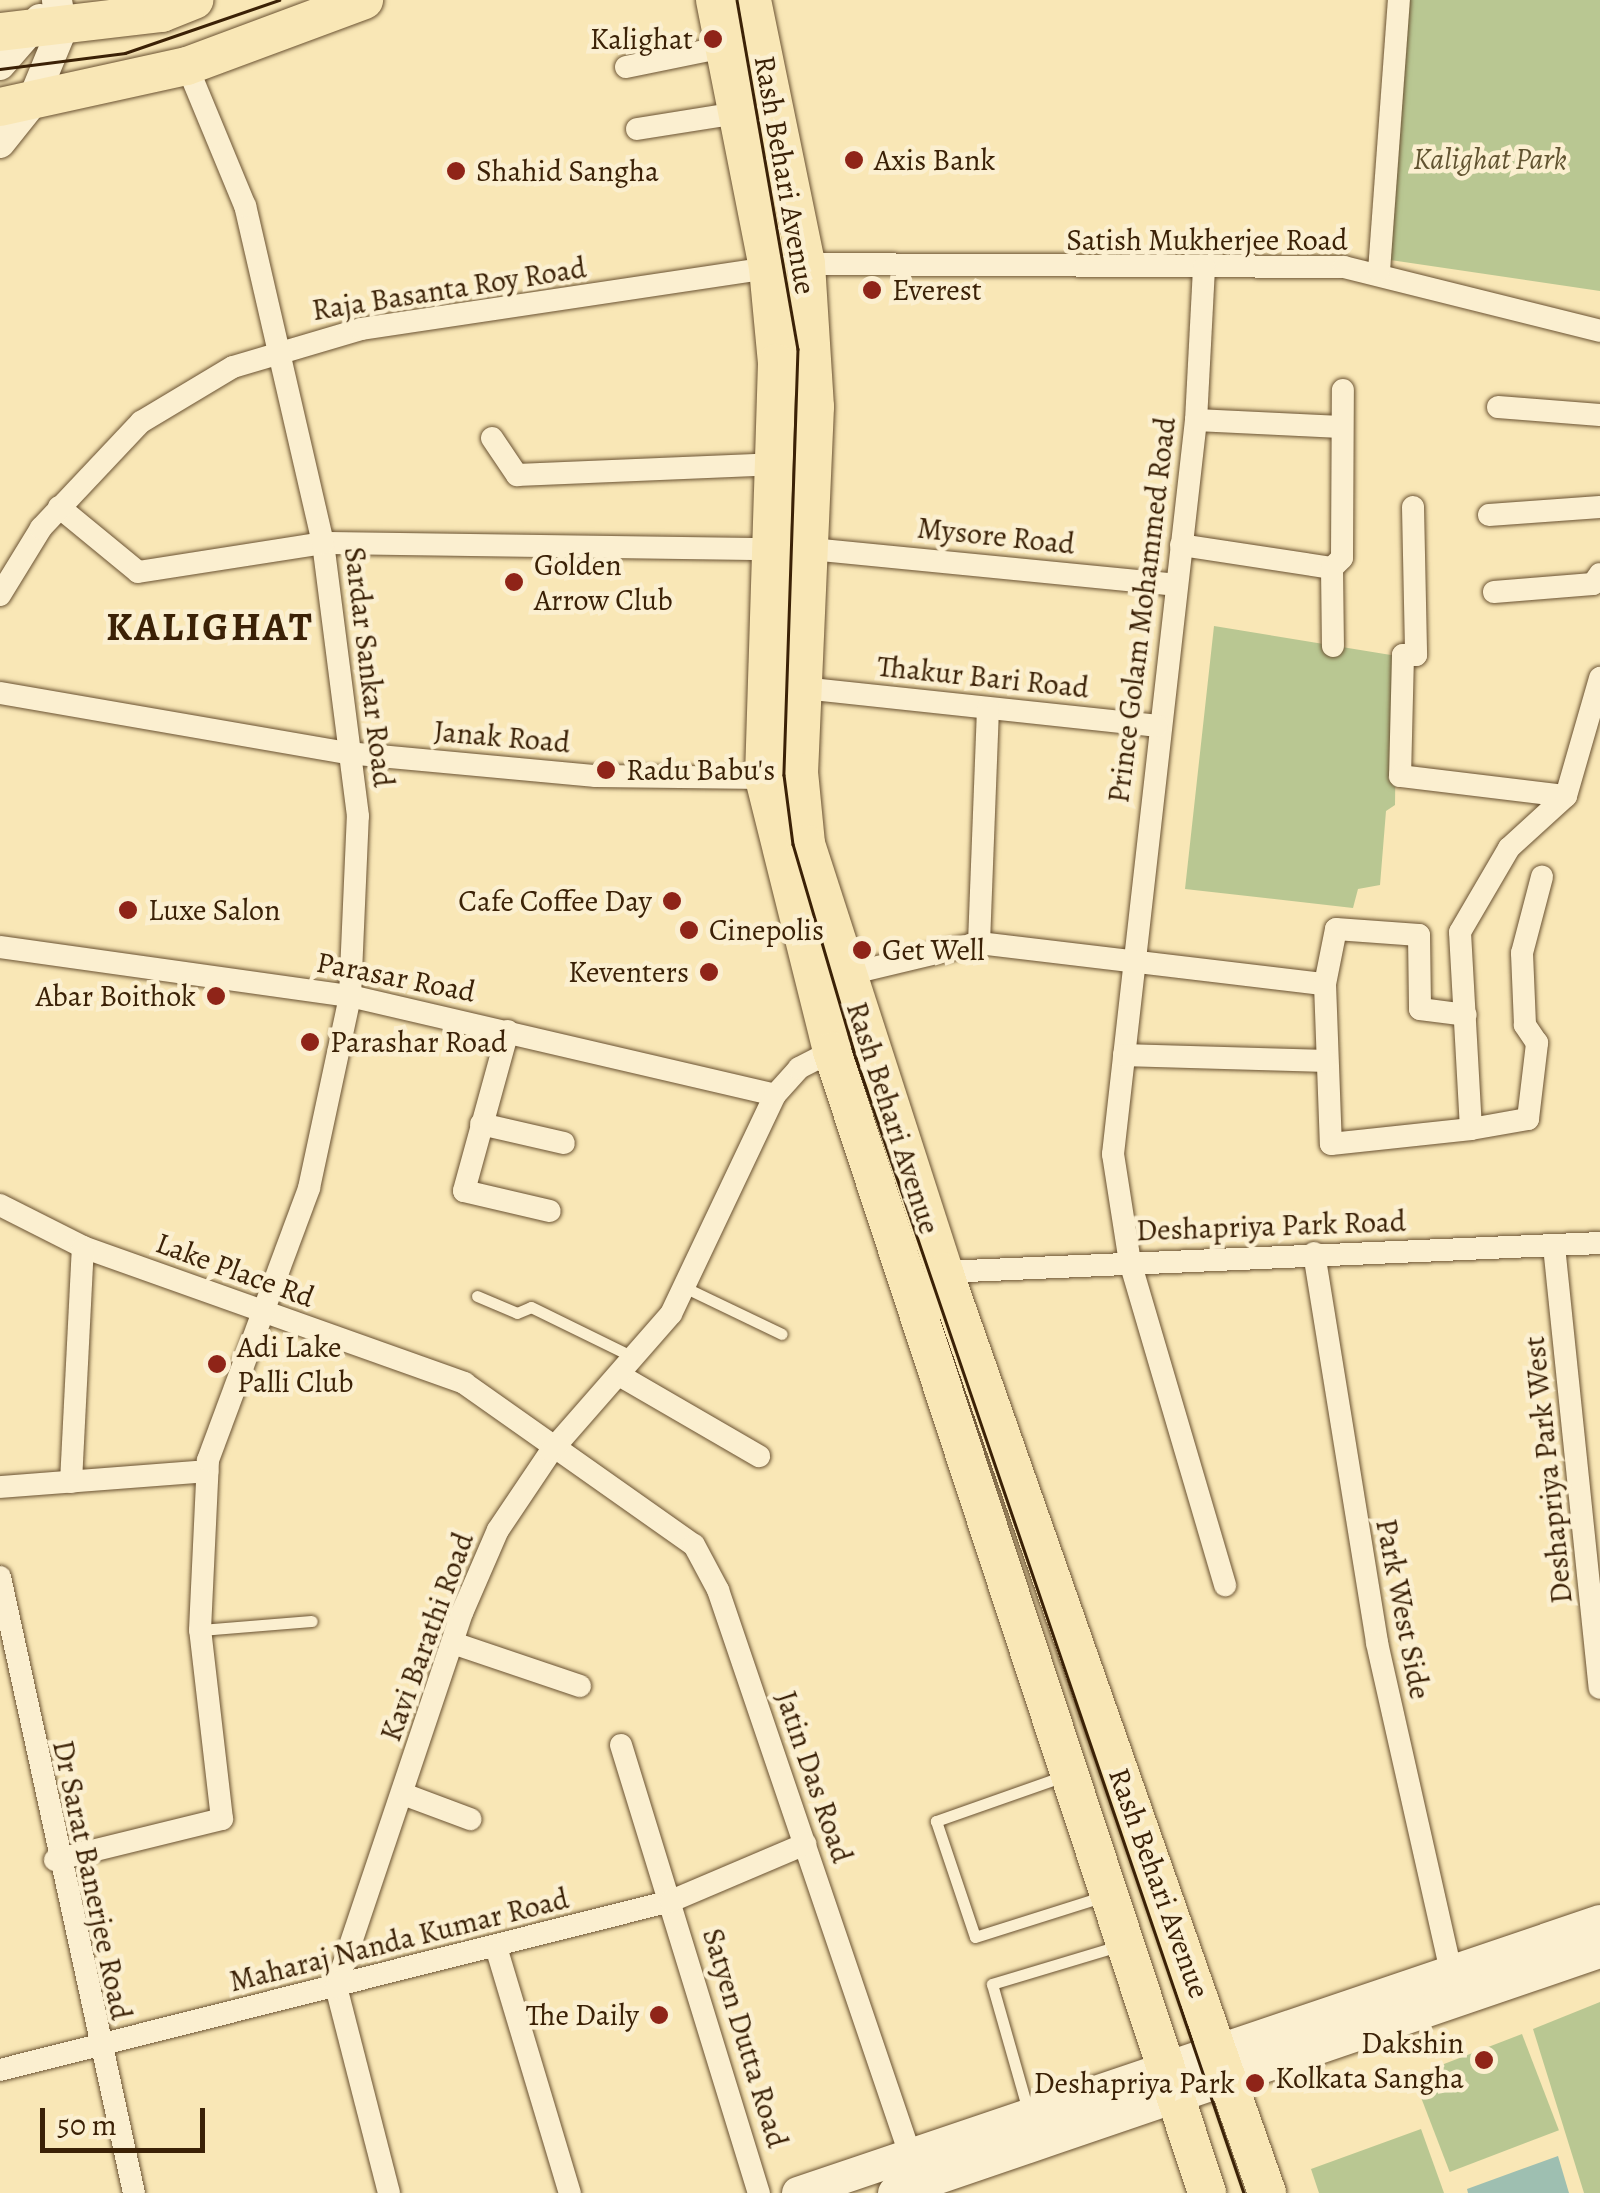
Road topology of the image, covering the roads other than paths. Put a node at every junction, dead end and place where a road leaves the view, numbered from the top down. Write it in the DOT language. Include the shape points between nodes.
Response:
graph roads {
  1 [pos="195,0"];
  2 [pos="364,0"];
  3 [pos="714,0"];
  4 [pos="752,0"];
  5 [pos="1399,0"];
  6 [pos="41,18"];
  7 [pos="724,47"];
  8 [pos="0,65"];
  9 [pos="188,66"];
  10 [pos="626,67"];
  11 [pos="15,106"];
  12 [pos="737,113"];
  13 [pos="638,129"];
  14 [pos="0,143"];
  15 [pos="806,264"];
  16 [pos="768,268"];
  17 [pos="1204,268"];
  18 [pos="1379,271"];
  19 [pos="1600,331"];
  20 [pos="284,347"];
  21 [pos="1343,390"];
  22 [pos="1498,407"];
  23 [pos="1600,415"];
  24 [pos="1196,420"];
  25 [pos="1341,427"];
  26 [pos="492,438"];
  27 [pos="779,464"];
  28 [pos="59,507"];
  29 [pos="1600,507"];
  30 [pos="1414,508"];
  31 [pos="1489,515"];
  32 [pos="322,543"];
  33 [pos="1181,545"];
  34 [pos="794,549"];
  35 [pos="1332,568"];
  36 [pos="1600,574"];
  37 [pos="1174,585"];
  38 [pos="1494,592"];
  39 [pos="0,596"];
  40 [pos="1333,646"];
  41 [pos="1600,678"];
  42 [pos="803,688"];
  43 [pos="0,693"];
  44 [pos="988,709"];
  45 [pos="1158,726"];
  46 [pos="347,753"];
  47 [pos="764,778"];
  48 [pos="1566,796"];
  49 [pos="1542,877"];
  50 [pos="980,943"];
  51 [pos="0,946"];
  52 [pos="1133,958"];
  53 [pos="830,979"];
  54 [pos="1325,984"];
  55 [pos="350,996"];
  56 [pos="1466,1015"];
  57 [pos="508,1031"];
  58 [pos="848,1043"];
  59 [pos="1124,1055"];
  60 [pos="1325,1061"];
  61 [pos="775,1095"];
  62 [pos="481,1124"];
  63 [pos="1470,1130"];
  64 [pos="564,1142"];
  65 [pos="0,1206"];
  66 [pos="550,1211"];
  67 [pos="1600,1244"];
  68 [pos="1554,1246"];
  69 [pos="84,1247"];
  70 [pos="1314,1253"];
  71 [pos="1130,1262"];
  72 [pos="944,1272"];
  73 [pos="686,1288"];
  74 [pos="477,1296"];
  75 [pos="264,1314"];
  76 [pos="782,1334"];
  77 [pos="626,1366"];
  78 [pos="551,1452"];
  79 [pos="759,1456"];
  80 [pos="208,1472"];
  81 [pos="71,1482"];
  82 [pos="0,1487"];
  83 [pos="0,1577"];
  84 [pos="1051,1579"];
  85 [pos="1225,1585"];
  86 [pos="1004,1596"];
  87 [pos="312,1621"];
  88 [pos="200,1630"];
  89 [pos="453,1643"];
  90 [pos="580,1686"];
  91 [pos="1600,1688"];
  92 [pos="621,1746"];
  93 [pos="1064,1776"];
  94 [pos="403,1794"];
  95 [pos="470,1819"];
  96 [pos="805,1844"];
  97 [pos="55,1860"];
  98 [pos="1105,1896"];
  99 [pos="671,1901"];
  100 [pos="1600,1920"];
  101 [pos="1122,1945"];
  102 [pos="496,1947"];
  103 [pos="1600,1952"];
  104 [pos="1450,1972"];
  105 [pos="336,1987"];
  106 [pos="96,2047"];
  107 [pos="1223,2065"];
  108 [pos="0,2070"];
  109 [pos="1169,2085"];
  110 [pos="1029,2114"];
  111 [pos="913,2182"];
  112 [pos="134,2193"];
  113 [pos="389,2193"];
  114 [pos="570,2193"];
  115 [pos="760,2193"];
  116 [pos="798,2193"];
  117 [pos="1207,2193"];
  118 [pos="1267,2193"];
  1 -- 6 [label="main road"];
  2 -- 9 [label="main road"];
  3 -- 7 [label="main road, Rash Behari Avenue"];
  4 -- 15 [label="main road, Rash Behari Avenue"];
  5 -- 18 [label="street"];
  6 -- 8 [label="street"];
  6 -- 11 [label="street"];
  7 -- 10 [label="street"];
  7 -- 12 [label="main road, Rash Behari Avenue"];
  9 -- 11 [label="main road"];
  9 -- 20 [label="street, Sardar Sankar Road" via="245,206"];
  11 -- 14 [label="street"];
  12 -- 13 [label="street"];
  12 -- 16 [label="main road, Rash Behari Avenue"];
  15 -- 17 [label="street, Satish Mukherjee Road"];
  15 -- 34 [label="main road, Rash Behari Avenue"];
  16 -- 20 [label="street, Raja Basanta Roy Road"];
  16 -- 27 [label="main road, Rash Behari Avenue"];
  17 -- 18 [label="street, Satish Mukherjee Road"];
  17 -- 24 [label="street, Prince Golam Mohammed Road"];
  18 -- 19 [label="street, Satish Mukherjee Road"];
  20 -- 28 [label="street, Raja Basanta Roy Road" via="163,406"];
  20 -- 32 [label="street, Sardar Sankar Road"];
  21 -- 25 [label="street"];
  22 -- 23 [label="street"];
  24 -- 25 [label="street"];
  24 -- 33 [label="street, Prince Golam Mohammed Road"];
  25 -- 35 [label="street" via="1342,558"];
  26 -- 27 [label="street" via="518,476"];
  27 -- 34 [label="main road, Rash Behari Avenue"];
  28 -- 32 [label="street, Mysore Road" via="138,572"];
  28 -- 39 [label="street, Raja Basanta Roy Road"];
  29 -- 31 [label="street"];
  30 -- 48 [label="street" via="1416,656 1403,655 1400,776"];
  32 -- 34 [label="street, Mysore Road"];
  32 -- 46 [label="street, Sardar Sankar Road"];
  33 -- 35 [label="street"];
  33 -- 37 [label="street, Prince Golam Mohammed Road"];
  34 -- 37 [label="street, Mysore Road"];
  34 -- 42 [label="main road, Rash Behari Avenue"];
  34 -- 47 [label="main road, Rash Behari Avenue"];
  35 -- 40 [label="street"];
  36 -- 38 [label="street" via="1593,584"];
  37 -- 45 [label="street, Prince Golam Mohammed Road"];
  41 -- 48 [label="street"];
  42 -- 44 [label="street, Thakur Bari Road"];
  42 -- 53 [label="main road, Rash Behari Avenue" via="799,807"];
  43 -- 46 [label="street, Janak Road"];
  44 -- 45 [label="street, Thakur Bari Road"];
  44 -- 50 [label="street"];
  45 -- 52 [label="street, Prince Golam Mohammed Road"];
  46 -- 47 [label="street, Janak Road" via="596,776"];
  46 -- 55 [label="street, Sardar Sankar Road" via="358,816"];
  47 -- 53 [label="main road, Rash Behari Avenue"];
  48 -- 56 [label="street" via="1509,848 1460,932"];
  49 -- 63 [label="street" via="1522,953 1525,1025 1537,1043 1528,1119"];
  50 -- 52 [label="street"];
  50 -- 53 [label="street"];
  51 -- 55 [label="street, Parasar Road"];
  52 -- 54 [label="street"];
  52 -- 59 [label="street, Prince Golam Mohammed Road"];
  53 -- 58 [label="main road, Rash Behari Avenue"];
  54 -- 56 [label="street" via="1336,929 1419,935 1420,1009"];
  54 -- 60 [label="street"];
  55 -- 57 [label="street, Parasar Road"];
  55 -- 75 [label="street, Sardar Sankar Road" via="309,1188"];
  56 -- 63 [label="street"];
  57 -- 61 [label="street, Parasar Road"];
  57 -- 62 [label="street"];
  58 -- 61 [label="street, Kavi Barathi Road"];
  58 -- 72 [label="main road, Rash Behari Avenue"];
  58 -- 86 [label="main road, Rash Behari Avenue"];
  59 -- 60 [label="street"];
  59 -- 71 [label="street" via="1114,1154"];
  60 -- 63 [label="street" via="1331,1144"];
  61 -- 73 [label="street, Kavi Barathi Road"];
  62 -- 64 [label="street"];
  62 -- 66 [label="street" via="464,1191"];
  65 -- 69 [label="street, Lake Place Rd"];
  67 -- 68 [label="street, Deshapriya Park Road"];
  68 -- 70 [label="street, Deshapriya Park Road"];
  68 -- 91 [label="street, Deshapriya Park West"];
  69 -- 75 [label="street, Lake Place Rd"];
  69 -- 81 [label="street"];
  70 -- 71 [label="street, Deshapriya Park Road"];
  70 -- 104 [label="street, Park West Side" via="1377,1643"];
  71 -- 72 [label="street, Deshapriya Park Road"];
  71 -- 85 [label="street"];
  72 -- 84 [label="main road, Rash Behari Avenue"];
  73 -- 76 [label="lane"];
  73 -- 77 [label="street, Kavi Barathi Road"];
  74 -- 77 [label="lane" via="517,1314 531,1307"];
  75 -- 78 [label="street, Lake Place Rd" via="464,1383"];
  75 -- 80 [label="street, Sardar Sankar Road"];
  77 -- 78 [label="street, Kavi Barathi Road"];
  77 -- 79 [label="street"];
  78 -- 89 [label="street, Kavi Barathi Road" via="498,1530"];
  78 -- 96 [label="street, Jatin Das Road" via="694,1545 718,1590"];
  80 -- 81 [label="street"];
  80 -- 88 [label="street, Sardar Sankar Road"];
  81 -- 82 [label="street"];
  83 -- 97 [label="street, Dr Sarat Banerjee Road"];
  84 -- 86 [label="main road"];
  84 -- 107 [label="main road, Rash Behari Avenue"];
  86 -- 93 [label="main road, Rash Behari Avenue"];
  87 -- 88 [label="lane"];
  88 -- 97 [label="street, Sardar Sankar Road" via="222,1819"];
  89 -- 90 [label="street"];
  89 -- 94 [label="street, Kavi Barathi Road"];
  92 -- 99 [label="street, Satyen Dutta Road"];
  93 -- 98 [label="main road, Rash Behari Avenue"];
  93 -- 98 [label="lane" via="936,1820 975,1937"];
  94 -- 95 [label="street"];
  94 -- 105 [label="street, Kavi Barathi Road"];
  96 -- 99 [label="street, Maharaj Nanda Kumar Road"];
  96 -- 111 [label="street, Jatin Das Road"];
  97 -- 106 [label="street, Dr Sarat Banerjee Road"];
  98 -- 101 [label="main road, Rash Behari Avenue"];
  99 -- 102 [label="street, Maharaj Nanda Kumar Road"];
  99 -- 115 [label="street, Satyen Dutta Road"];
  100 -- 104 [label="main road"];
  101 -- 109 [label="main road, Rash Behari Avenue"];
  101 -- 110 [label="lane" via="992,1984"];
  102 -- 105 [label="street, Maharaj Nanda Kumar Road"];
  102 -- 114 [label="street"];
  103 -- 107 [label="main road"];
  104 -- 107 [label="main road"];
  105 -- 106 [label="street, Maharaj Nanda Kumar Road"];
  105 -- 113 [label="street"];
  106 -- 108 [label="street, Maharaj Nanda Kumar Road"];
  106 -- 112 [label="street, Dr Sarat Banerjee Road"];
  107 -- 109 [label="main road"];
  107 -- 118 [label="main road, Rash Behari Avenue"];
  109 -- 110 [label="main road"];
  109 -- 111 [label="main road"];
  109 -- 117 [label="main road, Rash Behari Avenue"];
  110 -- 111 [label="main road"];
  111 -- 116 [label="main road"];
}
